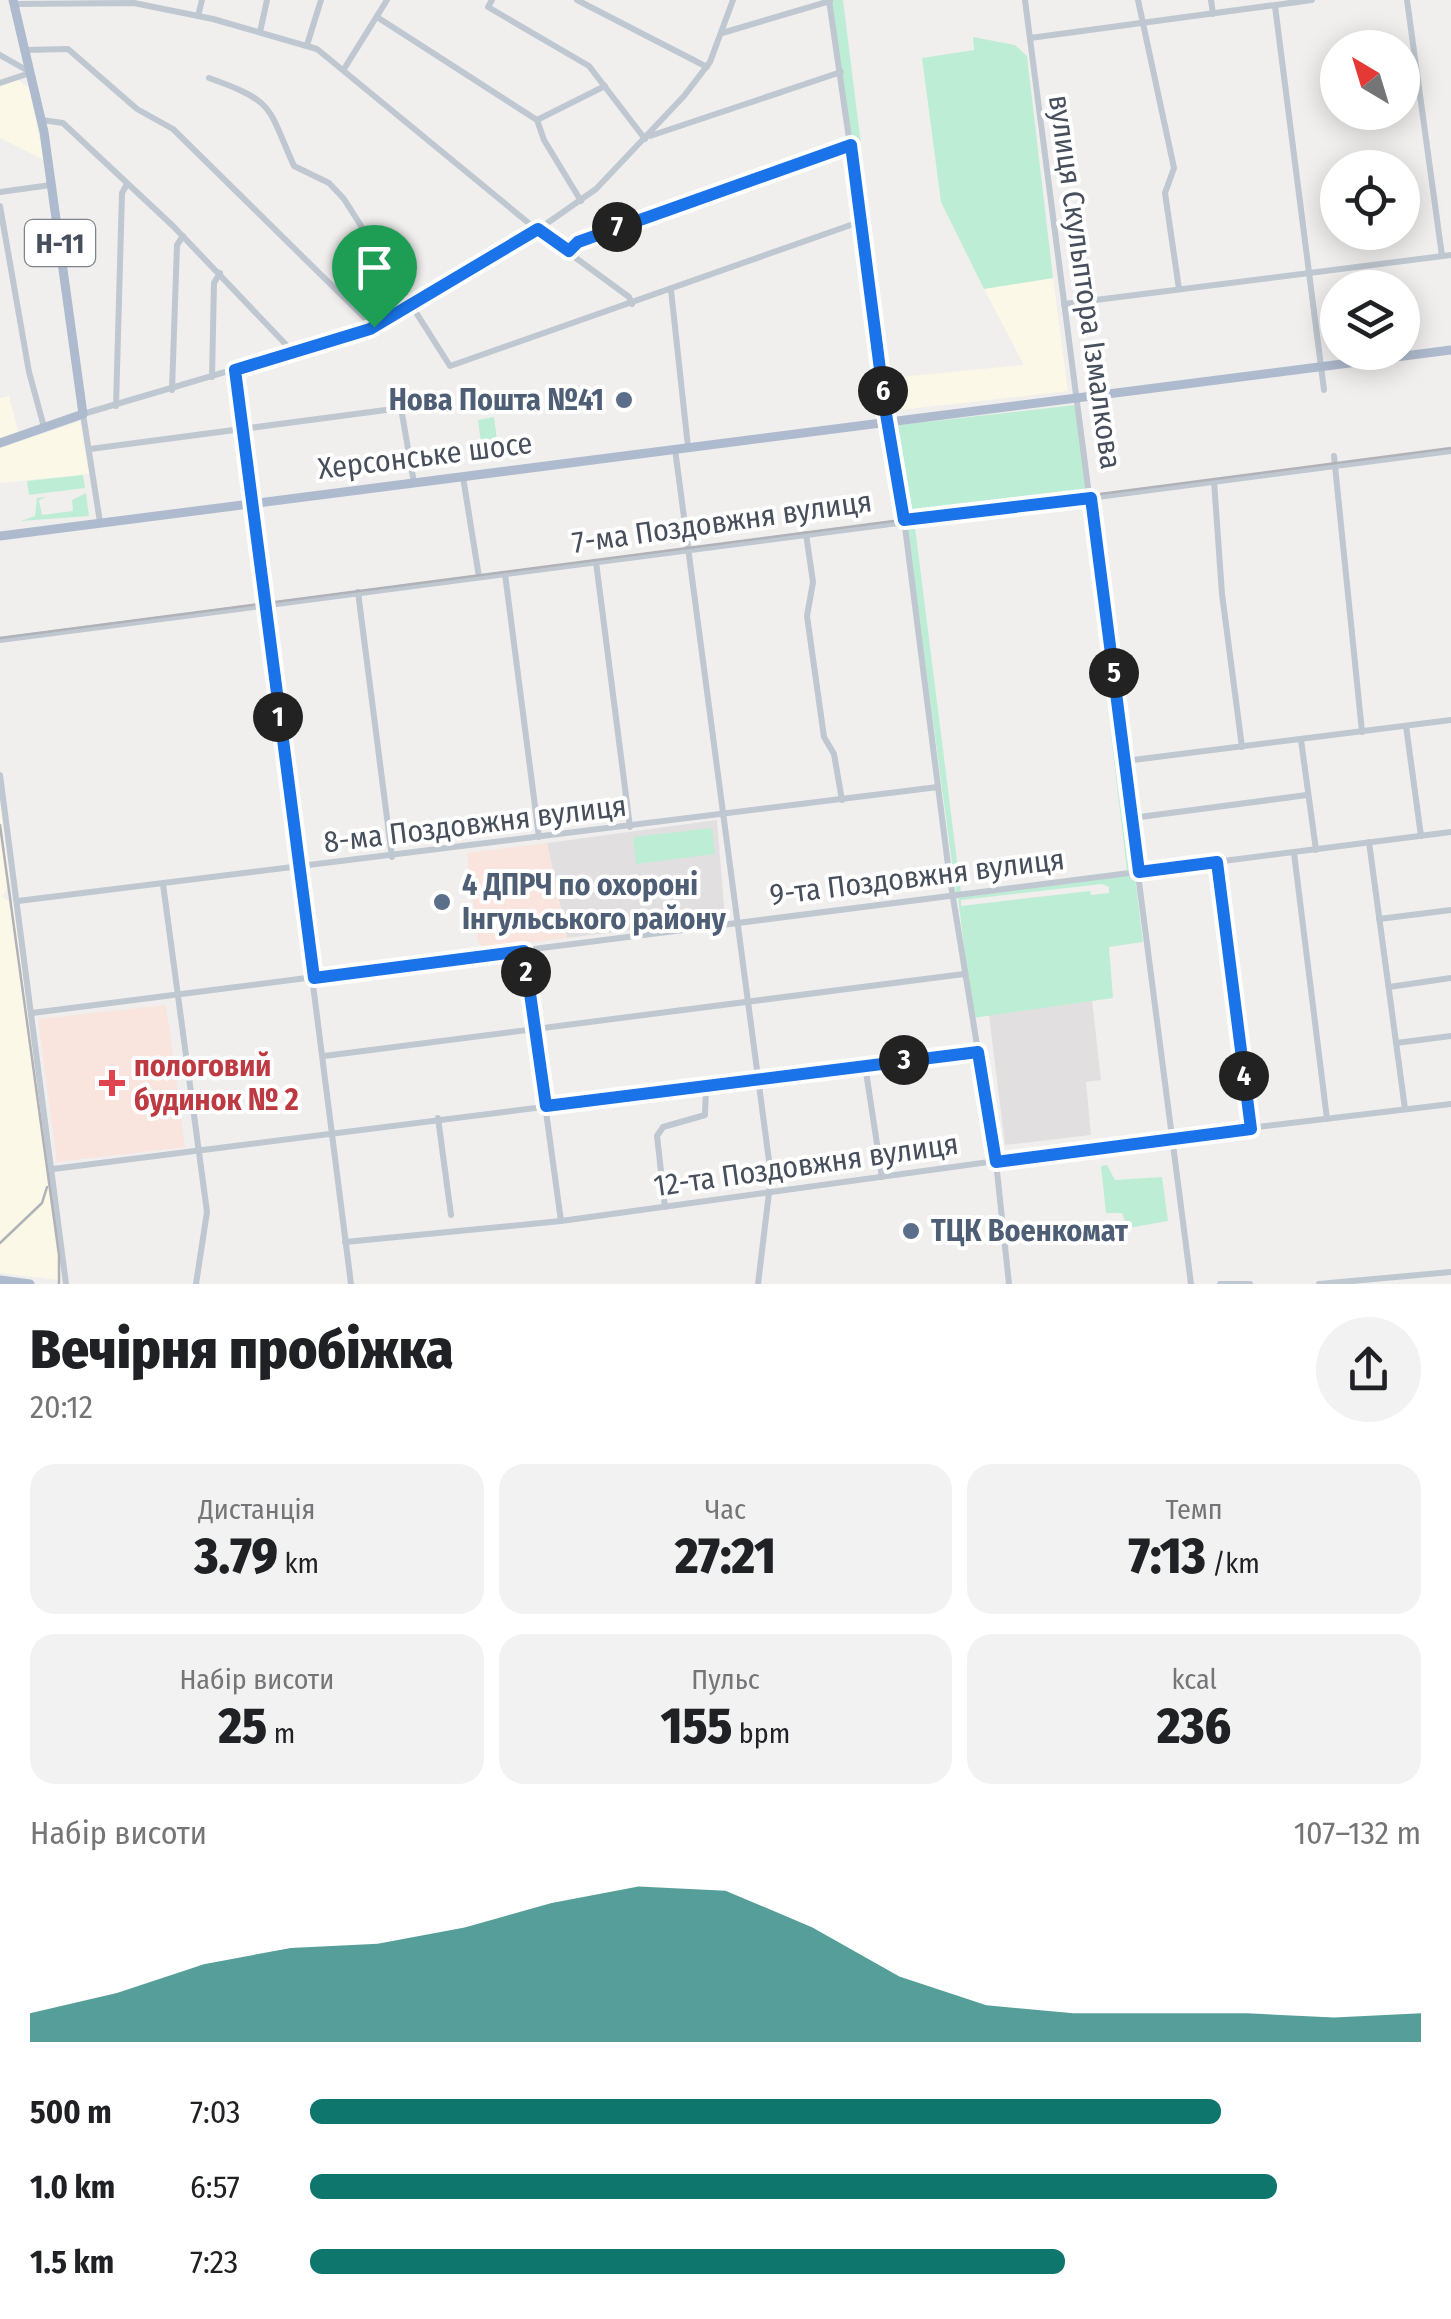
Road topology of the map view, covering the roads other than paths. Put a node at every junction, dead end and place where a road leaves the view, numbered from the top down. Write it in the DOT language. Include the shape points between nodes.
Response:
graph roads {
  1 [pos="99,0"];
  2 [pos="202,0"];
  3 [pos="267,0"];
  4 [pos="321,0"];
  5 [pos="387,0"];
  6 [pos="492,0"];
  7 [pos="577,0"];
  8 [pos="723,0"];
  9 [pos="829,0"];
  10 [pos="1024,0"];
  11 [pos="1138,0"];
  12 [pos="1211,0"];
  13 [pos="1312,0"];
  14 [pos="1407,0"];
  15 [pos="14,2"];
  16 [pos="732,2"];
  17 [pos="1275,6"];
  18 [pos="1213,14"];
  19 [pos="198,16"];
  20 [pos="377,17"];
  21 [pos="1141,23"];
  22 [pos="260,32"];
  23 [pos="722,32"];
  24 [pos="1030,38"];
  25 [pos="306,44"];
  26 [pos="25,50"];
  27 [pos="0,55"];
  28 [pos="707,66"];
  29 [pos="344,69"];
  30 [pos="840,72"];
  31 [pos="31,73"];
  32 [pos="209,78"];
  33 [pos="0,83"];
  34 [pos="605,86"];
  35 [pos="42,120"];
  36 [pos="537,120"];
  37 [pos="647,138"];
  38 [pos="851,145"];
  39 [pos="127,184"];
  40 [pos="52,185"];
  41 [pos="0,192"];
  42 [pos="581,201"];
  43 [pos="0,206"];
  44 [pos="862,221"];
  45 [pos="538,229"];
  46 [pos="183,236"];
  47 [pos="569,251"];
  48 [pos="1447,255"];
  49 [pos="1309,273"];
  50 [pos="220,274"];
  51 [pos="1179,289"];
  52 [pos="671,290"];
  53 [pos="632,304"];
  54 [pos="1064,304"];
  55 [pos="411,305"];
  56 [pos="374,327"];
  57 [pos="1451,350"];
  58 [pos="294,353"];
  59 [pos="1420,354"];
  60 [pos="1320,359"];
  61 [pos="1320,367"];
  62 [pos="235,370"];
  63 [pos="1321,370"];
  64 [pos="212,377"];
  65 [pos="172,390"];
  66 [pos="1324,390"];
  67 [pos="1078,399"];
  68 [pos="116,407"];
  69 [pos="83,414"];
  70 [pos="889,423"];
  71 [pos="44,427"];
  72 [pos="243,428"];
  73 [pos="0,442"];
  74 [pos="688,447"];
  75 [pos="90,449"];
  76 [pos="674,449"];
  77 [pos="1450,452"];
  78 [pos="1335,460"];
  79 [pos="463,476"];
  80 [pos="1214,481"];
  81 [pos="414,483"];
  82 [pos="1091,498"];
  83 [pos="254,504"];
  84 [pos="904,520"];
  85 [pos="100,522"];
  86 [pos="806,534"];
  87 [pos="0,536"];
  88 [pos="687,550"];
  89 [pos="596,562"];
  90 [pos="506,574"];
  91 [pos="478,576"];
  92 [pos="358,592"];
  93 [pos="263,604"];
  94 [pos="0,640"];
  95 [pos="1451,720"];
  96 [pos="1406,726"];
  97 [pos="1362,732"];
  98 [pos="1301,740"];
  99 [pos="1242,747"];
  100 [pos="1125,761"];
  101 [pos="0,775"];
  102 [pos="938,788"];
  103 [pos="1308,795"];
  104 [pos="842,800"];
  105 [pos="723,815"];
  106 [pos="1132,818"];
  107 [pos="630,827"];
  108 [pos="1451,832"];
  109 [pos="1420,836"];
  110 [pos="539,837"];
  111 [pos="1369,842"];
  112 [pos="1316,850"];
  113 [pos="1294,854"];
  114 [pos="392,857"];
  115 [pos="1217,862"];
  116 [pos="299,869"];
  117 [pos="1139,872"];
  118 [pos="163,884"];
  119 [pos="953,897"];
  120 [pos="18,901"];
  121 [pos="1451,910"];
  122 [pos="1380,919"];
  123 [pos="735,922"];
  124 [pos="524,951"];
  125 [pos="964,974"];
  126 [pos="314,978"];
  127 [pos="1451,978"];
  128 [pos="1388,986"];
  129 [pos="177,996"];
  130 [pos="746,1001"];
  131 [pos="32,1013"];
  132 [pos="534,1030"];
  133 [pos="1451,1036"];
  134 [pos="1396,1043"];
  135 [pos="978,1052"];
  136 [pos="324,1056"];
  137 [pos="865,1065"];
  138 [pos="757,1078"];
  139 [pos="706,1086"];
  140 [pos="1451,1104"];
  141 [pos="546,1106"];
  142 [pos="1404,1110"];
  143 [pos="438,1118"];
  144 [pos="1327,1119"];
  145 [pos="1251,1129"];
  146 [pos="335,1134"];
  147 [pos="1172,1139"];
  148 [pos="198,1151"];
  149 [pos="996,1162"];
  150 [pos="53,1169"];
  151 [pos="882,1177"];
  152 [pos="770,1191"];
  153 [pos="665,1207"];
  154 [pos="450,1215"];
  155 [pos="560,1221"];
  156 [pos="345,1242"];
  157 [pos="1451,1272"];
  158 [pos="0,1280"];
  159 [pos="30,1284"];
  160 [pos="66,1284"];
  161 [pos="196,1284"];
  162 [pos="351,1284"];
  163 [pos="758,1284"];
  164 [pos="1009,1284"];
  165 [pos="1192,1284"];
  166 [pos="1220,1284"];
  167 [pos="1250,1284"];
  168 [pos="1319,1284"];
  1 -- 15 [label="street"];
  1 -- 19 [label="street"];
  2 -- 19 [label="street"];
  3 -- 22 [label="street"];
  4 -- 25 [label="street"];
  5 -- 20 [label="street"];
  6 -- 34 [label="street" via="488,7 577,58"];
  7 -- 28 [label="street"];
  8 -- 16 [label="street"];
  9 -- 23 [label="street"];
  9 -- 30 [label="street"];
  10 -- 24 [label="street, вулиця Скульптора Ізмалкова"];
  11 -- 21 [label="street"];
  12 -- 18 [label="street"];
  13 -- 17 [label="street"];
  14 -- 48 [label="street"];
  15 -- 26 [label="main road, Н-11"];
  16 -- 23 [label="street"];
  17 -- 18 [label="street"];
  17 -- 49 [label="street"];
  18 -- 21 [label="street"];
  19 -- 22 [label="street"];
  20 -- 29 [label="street"];
  20 -- 36 [label="street"];
  21 -- 24 [label="street"];
  21 -- 51 [label="street" via="1174,168 1166,192"];
  22 -- 25 [label="street"];
  23 -- 28 [label="street"];
  24 -- 54 [label="street, вулиця Скульптора Ізмалкова"];
  25 -- 29 [label="street"];
  26 -- 31 [label="main road, Н-11"];
  26 -- 56 [label="street" via="68,49 136,109 174,129"];
  27 -- 31 [label="street"];
  28 -- 37 [label="street"];
  29 -- 45 [label="street"];
  30 -- 37 [label="street"];
  30 -- 38 [label="street"];
  31 -- 33 [label="street"];
  31 -- 35 [label="main road, Н-11"];
  32 -- 55 [label="street" via="264,101 294,166 344,198"];
  34 -- 36 [label="street"];
  34 -- 37 [label="street"];
  35 -- 39 [label="street" via="63,123"];
  35 -- 40 [label="main road, Н-11"];
  36 -- 42 [label="street"];
  37 -- 42 [label="street"];
  38 -- 44 [label="street"];
  38 -- 47 [label="street" via="578,242"];
  39 -- 46 [label="street"];
  39 -- 68 [label="street"];
  40 -- 41 [label="street"];
  40 -- 69 [label="main road, Н-11"];
  42 -- 45 [label="street"];
  43 -- 71 [label="street"];
  44 -- 52 [label="street"];
  44 -- 70 [label="street"];
  45 -- 47 [label="street"];
  45 -- 55 [label="street"];
  46 -- 50 [label="street"];
  46 -- 65 [label="street" via="177,245"];
  47 -- 53 [label="street"];
  48 -- 49 [label="street"];
  49 -- 51 [label="street"];
  49 -- 60 [label="street"];
  50 -- 58 [label="street"];
  50 -- 64 [label="street" via="214,283"];
  51 -- 54 [label="street"];
  52 -- 53 [label="street"];
  52 -- 74 [label="street"];
  53 -- 55 [label="street" via="450,366"];
  54 -- 67 [label="street, вулиця Скульптора Ізмалкова"];
  55 -- 56 [label="street"];
  56 -- 58 [label="street"];
  57 -- 59 [label="main road, Херсонське шосе"];
  58 -- 62 [label="street"];
  61 -- 67 [label="main road, Херсонське шосе"];
  62 -- 64 [label="street"];
  62 -- 72 [label="street"];
  63 -- 66 [label="street"];
  64 -- 65 [label="street"];
  65 -- 68 [label="street"];
  67 -- 70 [label="main road, Херсонське шосе"];
  67 -- 82 [label="street, вулиця Скульптора Ізмалкова"];
  68 -- 69 [label="street"];
  69 -- 71 [label="main road"];
  69 -- 75 [label="street"];
  70 -- 74 [label="main road, Херсонське шосе"];
  70 -- 84 [label="street"];
  71 -- 73 [label="main road"];
  72 -- 75 [label="street"];
  72 -- 81 [label="street" via="401,408"];
  72 -- 83 [label="street"];
  74 -- 76 [label="main road, Херсонське шосе"];
  75 -- 85 [label="street"];
  76 -- 79 [label="main road, Херсонське шосе"];
  76 -- 88 [label="street"];
  77 -- 78 [label="street, 7-ма Поздовжня вулиця"];
  78 -- 80 [label="street, 7-ма Поздовжня вулиця"];
  78 -- 97 [label="street"];
  79 -- 81 [label="main road, Херсонське шосе"];
  79 -- 91 [label="street"];
  80 -- 82 [label="street, 7-ма Поздовжня вулиця"];
  80 -- 99 [label="street"];
  81 -- 83 [label="main road, Херсонське шосе"];
  82 -- 84 [label="street, 7-ма Поздовжня вулиця"];
  82 -- 100 [label="street, вулиця Скульптора Ізмалкова"];
  83 -- 85 [label="main road, Херсонське шосе"];
  83 -- 93 [label="street"];
  84 -- 86 [label="street, 7-ма Поздовжня вулиця"];
  84 -- 102 [label="street"];
  85 -- 87 [label="main road, Херсонське шосе"];
  86 -- 88 [label="street, 7-ма Поздовжня вулиця"];
  86 -- 104 [label="street" via="813,582 807,616 824,738 834,754"];
  88 -- 89 [label="street, 7-ма Поздовжня вулиця"];
  88 -- 105 [label="street"];
  89 -- 90 [label="street, 7-ма Поздовжня вулиця"];
  89 -- 107 [label="street"];
  90 -- 91 [label="street, 7-ма Поздовжня вулиця"];
  90 -- 110 [label="street"];
  91 -- 92 [label="street, 7-ма Поздовжня вулиця"];
  92 -- 93 [label="street, 7-ма Поздовжня вулиця"];
  92 -- 114 [label="street"];
  93 -- 94 [label="street, 7-ма Поздовжня вулиця"];
  93 -- 116 [label="street"];
  95 -- 96 [label="street"];
  96 -- 97 [label="street"];
  96 -- 109 [label="street"];
  97 -- 98 [label="street"];
  98 -- 99 [label="street"];
  98 -- 103 [label="street"];
  99 -- 100 [label="street"];
  100 -- 106 [label="street, вулиця Скульптора Ізмалкова"];
  101 -- 120 [label="street"];
  102 -- 104 [label="street, 8-ма Поздовжня вулиця"];
  102 -- 119 [label="street"];
  103 -- 106 [label="street"];
  103 -- 112 [label="street"];
  104 -- 105 [label="street, 8-ма Поздовжня вулиця"];
  105 -- 107 [label="street, 8-ма Поздовжня вулиця"];
  105 -- 123 [label="street"];
  106 -- 117 [label="street, вулиця Скульптора Ізмалкова"];
  107 -- 110 [label="street, 8-ма Поздовжня вулиця"];
  108 -- 109 [label="street, 9-та Поздовжня вулиця"];
  109 -- 111 [label="street, 9-та Поздовжня вулиця"];
  110 -- 114 [label="street, 8-ма Поздовжня вулиця"];
  111 -- 112 [label="street, 9-та Поздовжня вулиця"];
  111 -- 122 [label="street"];
  112 -- 113 [label="street, 9-та Поздовжня вулиця"];
  113 -- 115 [label="street, 9-та Поздовжня вулиця"];
  113 -- 144 [label="street"];
  114 -- 116 [label="street, 8-ма Поздовжня вулиця"];
  115 -- 117 [label="street, 9-та Поздовжня вулиця"];
  115 -- 145 [label="street"];
  116 -- 118 [label="street, 8-ма Поздовжня вулиця"];
  116 -- 126 [label="street"];
  117 -- 119 [label="street, 9-та Поздовжня вулиця"];
  117 -- 147 [label="street, вулиця Скульптора Ізмалкова"];
  118 -- 120 [label="street, 8-ма Поздовжня вулиця"];
  118 -- 129 [label="street"];
  119 -- 123 [label="street, 9-та Поздовжня вулиця"];
  119 -- 125 [label="street"];
  120 -- 131 [label="street"];
  121 -- 122 [label="street"];
  122 -- 128 [label="street"];
  123 -- 124 [label="street, 9-та Поздовжня вулиця"];
  123 -- 130 [label="street"];
  124 -- 126 [label="street, 9-та Поздовжня вулиця"];
  124 -- 132 [label="street"];
  125 -- 130 [label="street"];
  125 -- 135 [label="street"];
  126 -- 129 [label="street, 9-та Поздовжня вулиця"];
  126 -- 136 [label="street"];
  127 -- 128 [label="street"];
  128 -- 134 [label="street"];
  129 -- 131 [label="street, 9-та Поздовжня вулиця"];
  129 -- 148 [label="street"];
  130 -- 132 [label="street"];
  130 -- 138 [label="street"];
  131 -- 150 [label="street"];
  132 -- 136 [label="street"];
  132 -- 141 [label="street"];
  133 -- 134 [label="street"];
  134 -- 142 [label="street"];
  135 -- 137 [label="street"];
  135 -- 149 [label="street"];
  136 -- 146 [label="street"];
  137 -- 138 [label="street"];
  137 -- 151 [label="street"];
  138 -- 139 [label="street"];
  138 -- 152 [label="street"];
  139 -- 141 [label="street"];
  139 -- 153 [label="street" via="705,1115 663,1127 657,1136"];
  140 -- 142 [label="street, 12-та Поздовжня вулиця"];
  141 -- 143 [label="street"];
  141 -- 155 [label="street"];
  142 -- 144 [label="street, 12-та Поздовжня вулиця"];
  143 -- 146 [label="street"];
  143 -- 154 [label="street"];
  144 -- 145 [label="street, 12-та Поздовжня вулиця"];
  145 -- 147 [label="street, 12-та Поздовжня вулиця"];
  146 -- 148 [label="street"];
  146 -- 156 [label="street"];
  147 -- 149 [label="street, 12-та Поздовжня вулиця"];
  147 -- 165 [label="street, вулиця Скульптора Ізмалкова"];
  148 -- 150 [label="street"];
  148 -- 161 [label="street" via="207,1212"];
  149 -- 151 [label="street, 12-та Поздовжня вулиця"];
  149 -- 164 [label="street"];
  150 -- 160 [label="street"];
  151 -- 152 [label="street, 12-та Поздовжня вулиця"];
  152 -- 153 [label="street, 12-та Поздовжня вулиця"];
  152 -- 163 [label="street"];
  153 -- 155 [label="street, 12-та Поздовжня вулиця"];
  155 -- 156 [label="street, 12-та Поздовжня вулиця"];
  156 -- 162 [label="street"];
  157 -- 168 [label="street"];
  158 -- 159 [label="main road"];
  166 -- 167 [label="street"];
}
